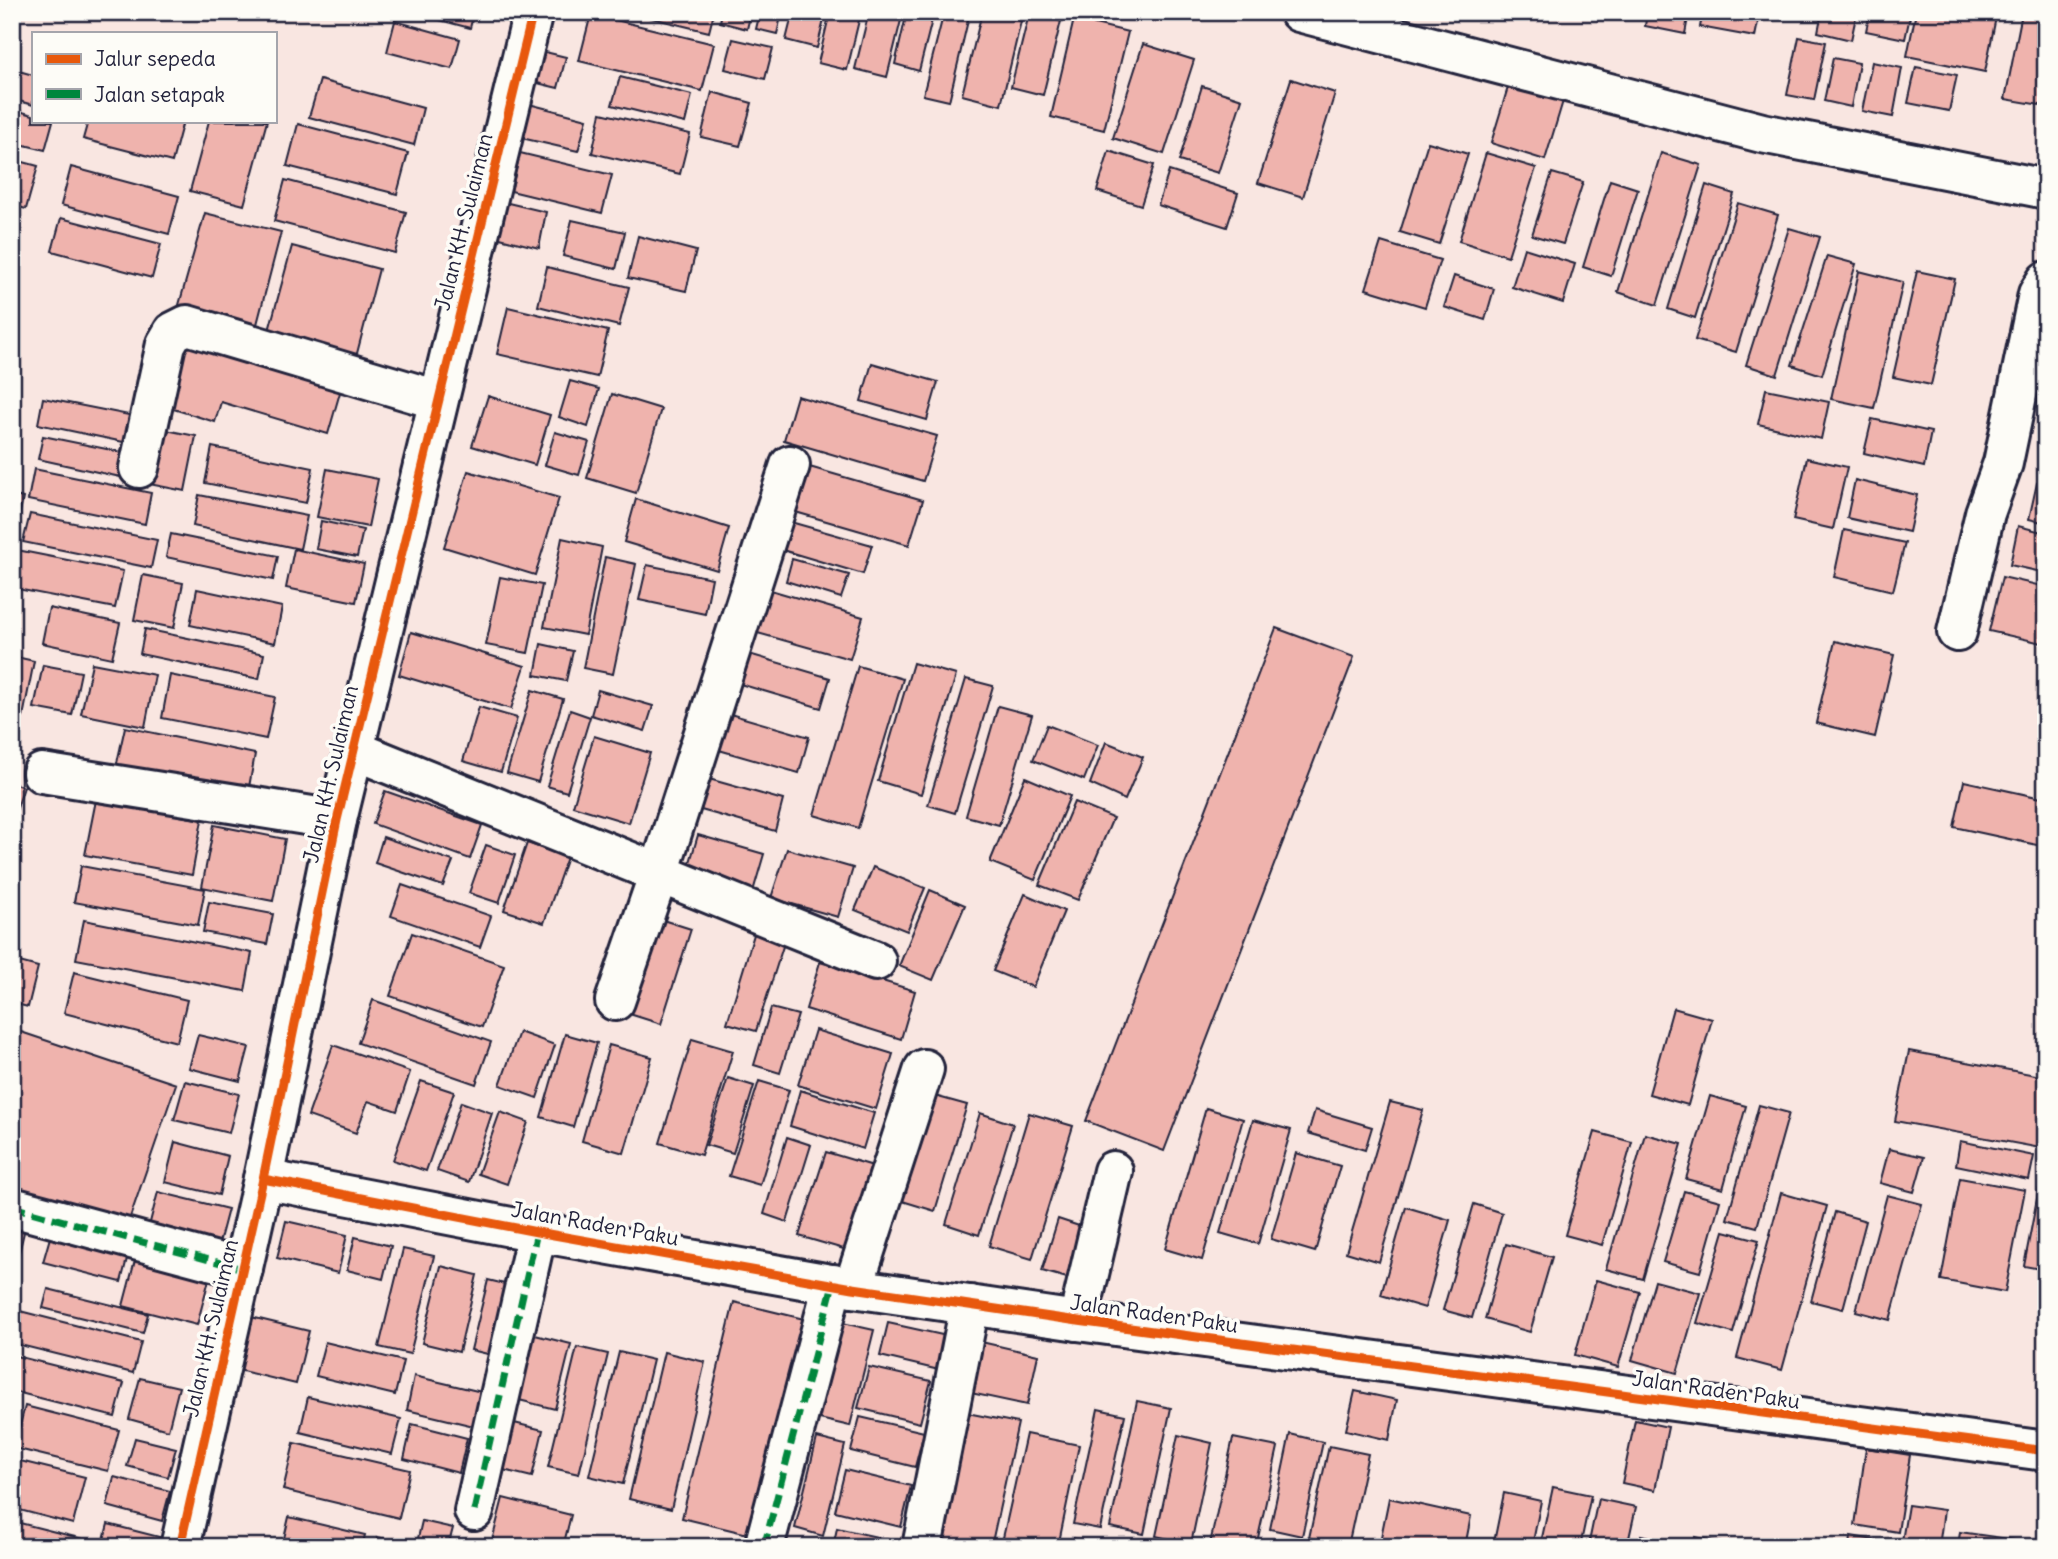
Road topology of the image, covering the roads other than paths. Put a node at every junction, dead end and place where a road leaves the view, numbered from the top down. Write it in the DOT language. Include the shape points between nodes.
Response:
graph roads {
  1 [pos="533,12"];
  2 [pos="1299,12"];
  3 [pos="2046,189"];
  4 [pos="2046,281"];
  5 [pos="438,400"];
  6 [pos="790,465"];
  7 [pos="139,468"];
  8 [pos="1957,632"];
  9 [pos="354,750"];
  10 [pos="42,772"];
  11 [pos="337,820"];
  12 [pos="659,873"];
  13 [pos="876,961"];
  14 [pos="615,1001"];
  15 [pos="924,1069"];
  16 [pos="1113,1171"];
  17 [pos="263,1179"];
  18 [pos="12,1206"];
  19 [pos="537,1232"];
  20 [pos="243,1269"];
  21 [pos="843,1286"];
  22 [pos="970,1306"];
  23 [pos="1078,1321"];
  24 [pos="2046,1451"];
  25 [pos="474,1511"];
  26 [pos="180,1547"];
  27 [pos="764,1547"];
  28 [pos="922,1547"];
  1 -- 5 [label="street, Jalan KH. Sulaiman"];
  2 -- 3 [label="street" via="1762,133"];
  4 -- 8 [label="street" via="2038,294 2003,463 1985,513"];
  5 -- 7 [label="street" via="187,325 173,332 166,344"];
  5 -- 9 [label="street, Jalan KH. Sulaiman"];
  6 -- 12 [label="street"];
  9 -- 11 [label="street, Jalan KH. Sulaiman"];
  9 -- 12 [label="street"];
  10 -- 11 [label="street"];
  11 -- 17 [label="street, Jalan KH. Sulaiman"];
  12 -- 13 [label="street"];
  12 -- 14 [label="street"];
  15 -- 21 [label="street"];
  16 -- 23 [label="street"];
  17 -- 19 [label="street, Jalan Raden Paku"];
  17 -- 20 [label="street, Jalan KH. Sulaiman"];
  18 -- 20 [label="street"];
  19 -- 21 [label="street, Jalan Raden Paku"];
  19 -- 25 [label="street"];
  20 -- 26 [label="street, Jalan KH. Sulaiman"];
  21 -- 22 [label="street, Jalan Raden Paku"];
  21 -- 27 [label="street"];
  22 -- 23 [label="street, Jalan Raden Paku"];
  22 -- 28 [label="street"];
  23 -- 24 [label="street, Jalan Raden Paku"];
}
